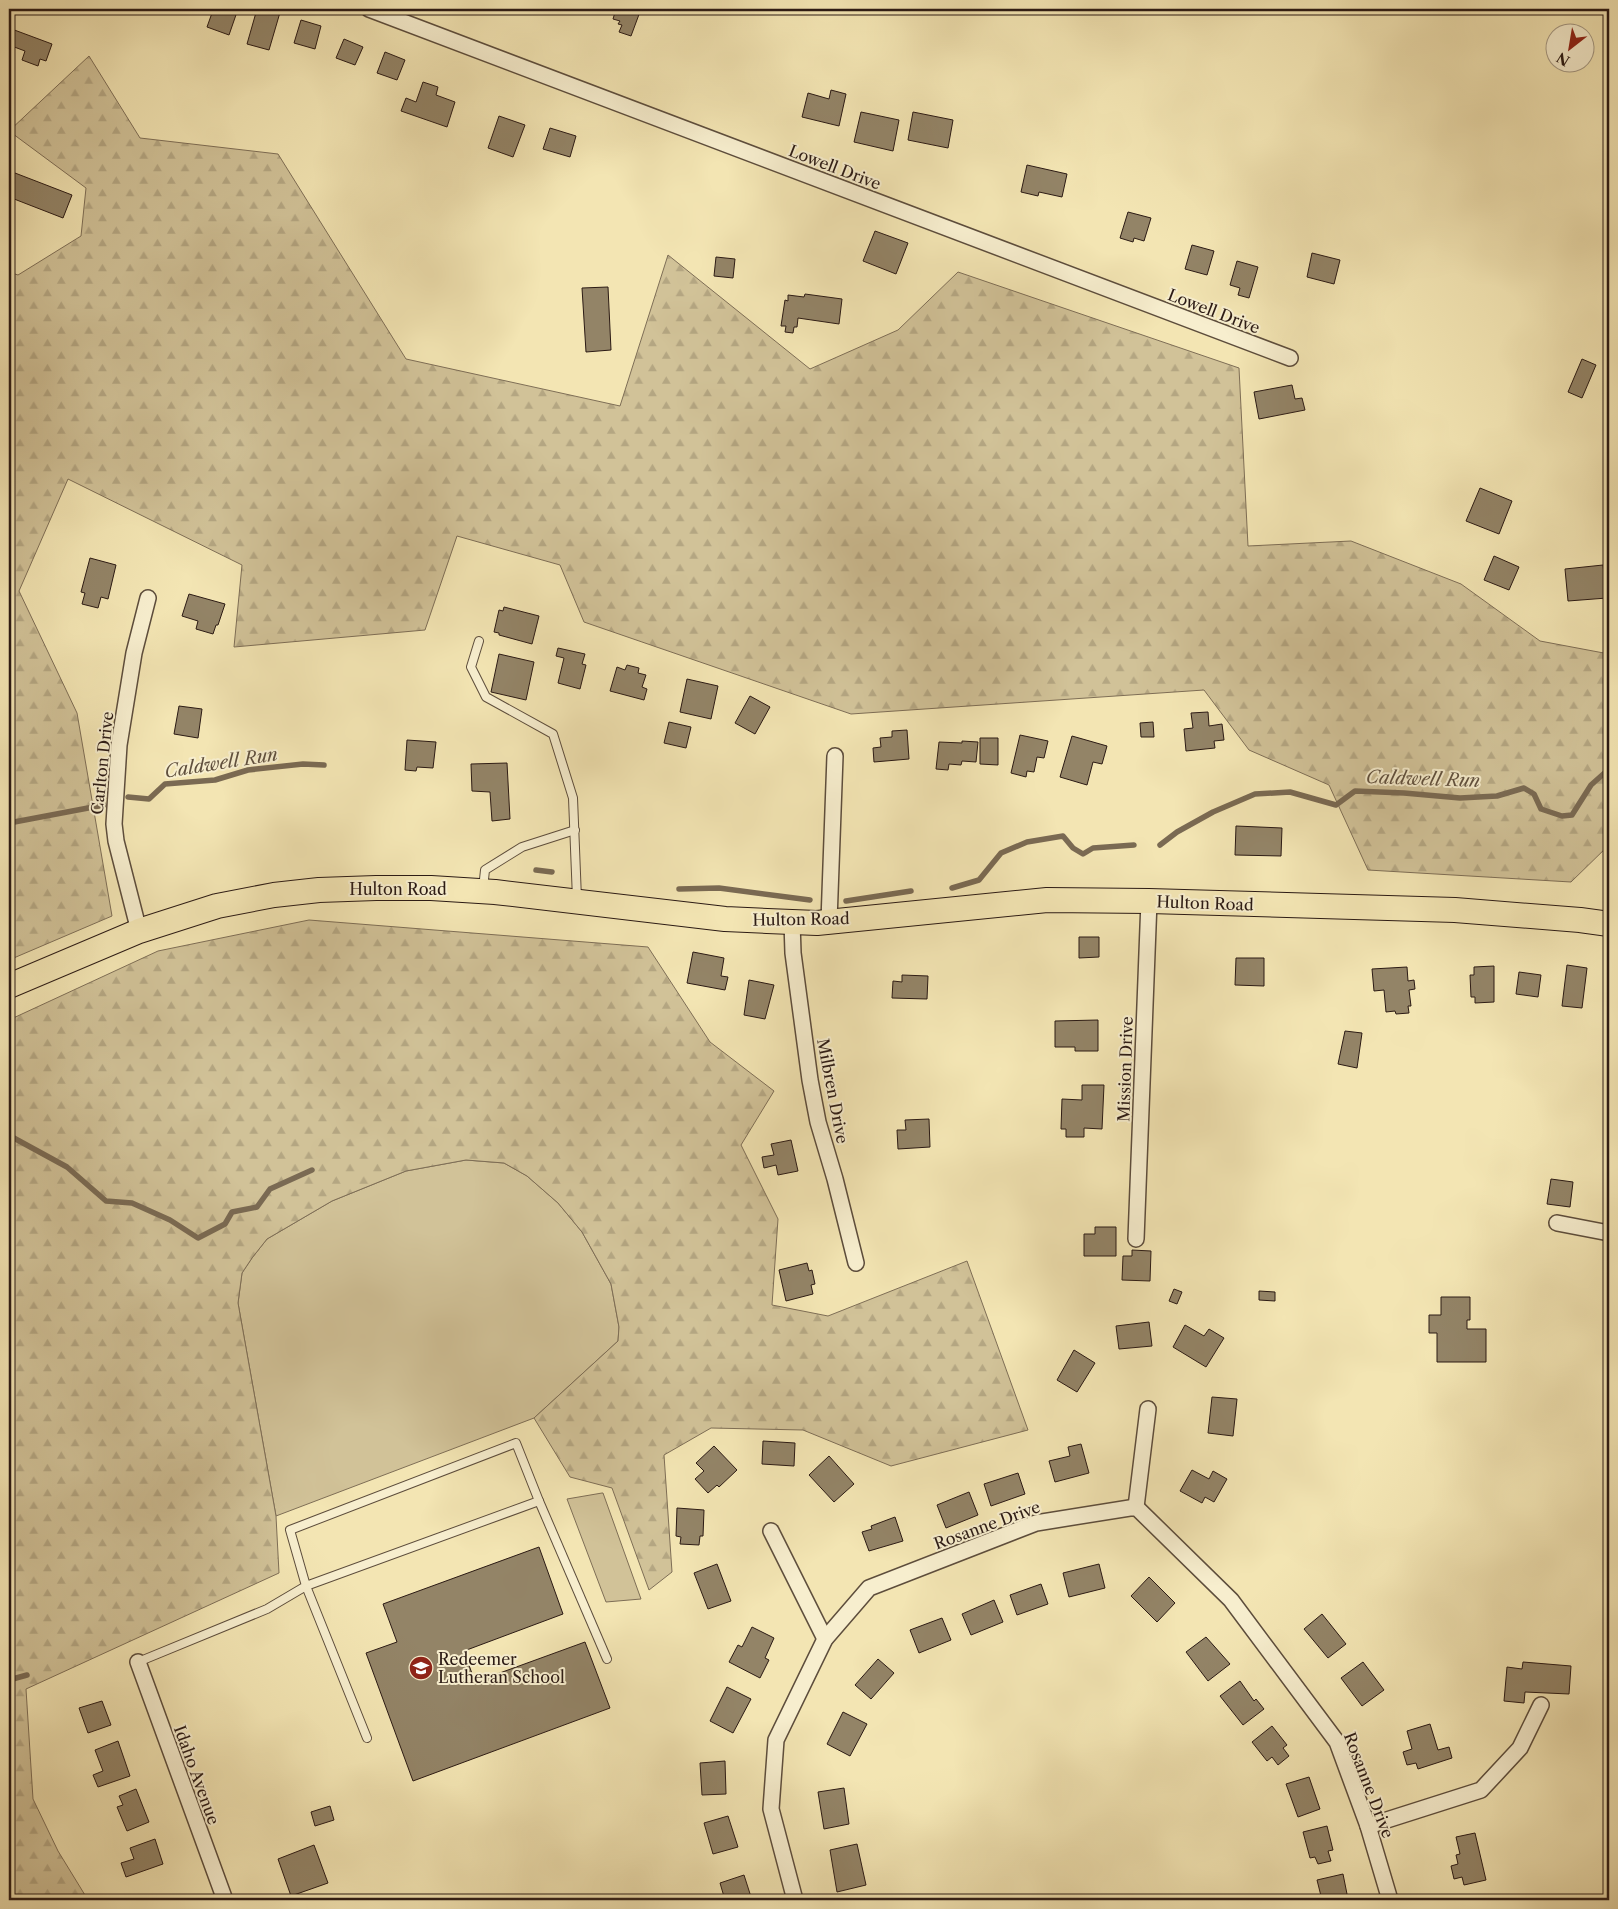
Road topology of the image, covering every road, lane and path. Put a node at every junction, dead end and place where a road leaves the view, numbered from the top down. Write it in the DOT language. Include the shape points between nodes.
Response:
graph roads {
  1 [pos="369,9"];
  2 [pos="1290,358"];
  3 [pos="148,598"];
  4 [pos="479,641"];
  5 [pos="835,756"];
  6 [pos="574,830"];
  7 [pos="482,891"];
  8 [pos="1149,901"];
  9 [pos="577,902"];
  10 [pos="829,921"];
  11 [pos="792,922"];
  12 [pos="1609,924"];
  13 [pos="139,931"];
  14 [pos="9,986"];
  15 [pos="1557,1223"];
  16 [pos="1609,1233"];
  17 [pos="1136,1239"];
  18 [pos="856,1263"];
  19 [pos="1148,1409"];
  20 [pos="539,1501"];
  21 [pos="1136,1507"];
  22 [pos="771,1531"];
  23 [pos="306,1586"];
  24 [pos="825,1639"];
  25 [pos="607,1659"];
  26 [pos="138,1662"];
  27 [pos="1541,1705"];
  28 [pos="367,1738"];
  29 [pos="1368,1826"];
  30 [pos="224,1900"];
  31 [pos="795,1900"];
  32 [pos="1390,1900"];
  1 -- 2 [label="street, Lowell Drive"];
  3 -- 13 [label="street, Carlton Drive" via="134,653 119,745 114,824"];
  4 -- 6 [label="lane" via="471,667 486,697 553,734 574,798"];
  5 -- 10 [label="street"];
  6 -- 7 [label="lane" via="522,847 485,870"];
  6 -- 9 [label="lane"];
  7 -- 9 [label="main road, Hulton Road"];
  7 -- 13 [label="main road, Hulton Road" via="376,888 274,895 217,906"];
  8 -- 10 [label="main road, Hulton Road" via="1047,900"];
  8 -- 12 [label="main road, Hulton Road" via="1455,910"];
  8 -- 17 [label="street, Mission Drive"];
  9 -- 11 [label="main road, Hulton Road" via="725,920"];
  10 -- 11 [label="main road, Hulton Road"];
  11 -- 18 [label="street, Milbren Drive" via="793,952 813,1097"];
  13 -- 14 [label="main road, Hulton Road"];
  15 -- 16 [label="street"];
  19 -- 21 [label="street"];
  20 -- 23 [label="lane"];
  20 -- 23 [label="lane" via="516,1443 290,1530"];
  20 -- 25 [label="lane"];
  21 -- 24 [label="street, Rosanne Drive" via="1036,1522 869,1588"];
  21 -- 29 [label="street, Rosanne Drive" via="1231,1600 1337,1742"];
  22 -- 24 [label="street"];
  23 -- 26 [label="lane" via="267,1609"];
  23 -- 28 [label="lane"];
  24 -- 31 [label="street, Rosanne Drive" via="776,1740 771,1809"];
  26 -- 30 [label="street, Idaho Avenue"];
  27 -- 29 [label="street" via="1520,1748 1481,1790"];
  29 -- 32 [label="street, Rosanne Drive"];
}
